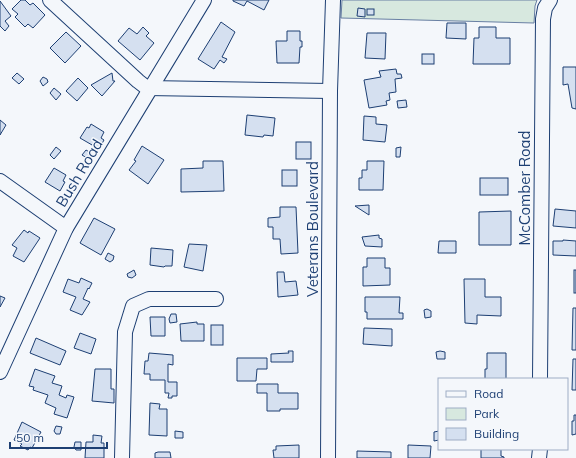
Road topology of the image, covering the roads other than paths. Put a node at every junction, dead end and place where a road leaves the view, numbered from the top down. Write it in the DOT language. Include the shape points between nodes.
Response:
graph roads {
  1 [pos="50,0"];
  2 [pos="204,0"];
  3 [pos="333,0"];
  4 [pos="550,0"];
  5 [pos="151,89"];
  6 [pos="330,91"];
  7 [pos="0,181"];
  8 [pos="66,228"];
  9 [pos="216,299"];
  10 [pos="0,372"];
  11 [pos="540,378"];
  12 [pos="122,458"];
  13 [pos="328,458"];
  1 -- 5 [label="street" via="138,81"];
  2 -- 5 [label="street, Bush Road"];
  3 -- 6 [label="street, Veterans Boulevard"];
  4 -- 11 [label="street, McComber Road" via="544,8 543,19"];
  5 -- 6 [label="street"];
  5 -- 8 [label="street, Bush Road"];
  6 -- 13 [label="street, Veterans Boulevard"];
  7 -- 8 [label="street"];
  8 -- 10 [label="street, Bush Road"];
  9 -- 12 [label="street" via="149,299 133,306 125,332"];
}
